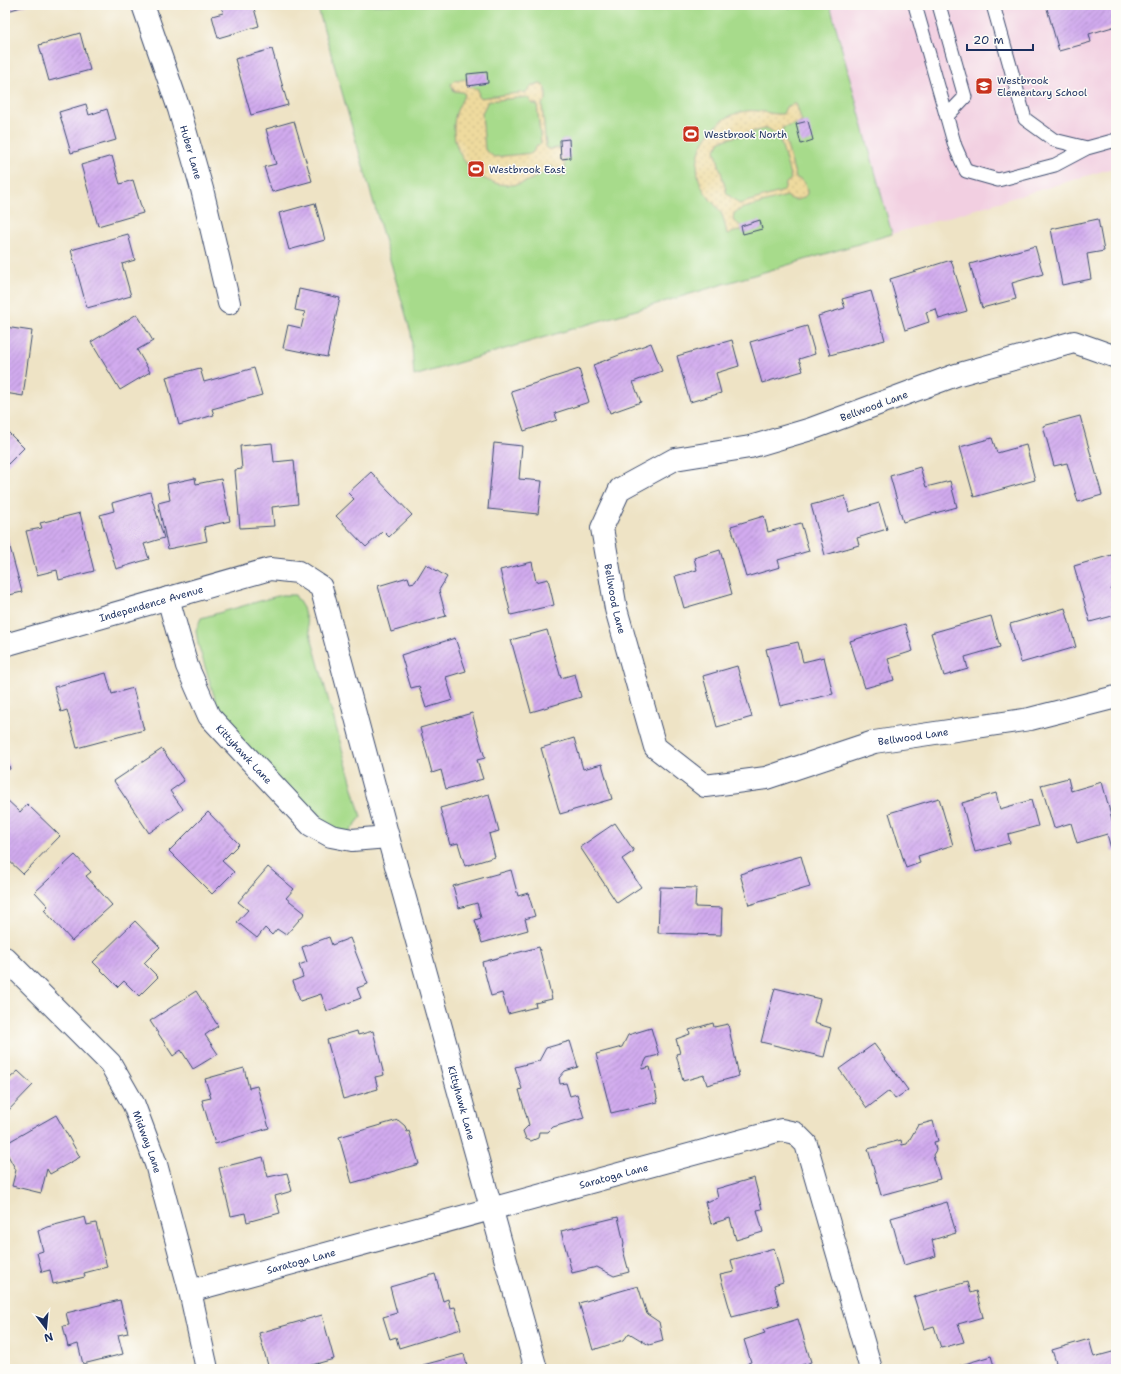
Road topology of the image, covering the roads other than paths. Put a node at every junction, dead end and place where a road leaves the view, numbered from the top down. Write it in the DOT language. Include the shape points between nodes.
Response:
graph roads {
  1 [pos="143,5"];
  2 [pos="915,5"];
  3 [pos="939,5"];
  4 [pos="993,5"];
  5 [pos="947,116"];
  6 [pos="1116,140"];
  7 [pos="1087,148"];
  8 [pos="229,303"];
  9 [pos="1116,357"];
  10 [pos="298,572"];
  11 [pos="168,598"];
  12 [pos="5,645"];
  13 [pos="1116,697"];
  14 [pos="388,837"];
  15 [pos="5,958"];
  16 [pos="492,1207"];
  17 [pos="190,1291"];
  18 [pos="207,1369"];
  19 [pos="536,1369"];
  20 [pos="871,1369"];
  1 -- 8 [label="street, Huber Lane" via="202,189"];
  2 -- 5 [label="lane"];
  3 -- 5 [label="lane" via="965,97"];
  4 -- 7 [label="lane" via="1025,120 1054,140"];
  5 -- 7 [label="lane" via="955,146 966,171 998,180 1055,165"];
  6 -- 7 [label="lane"];
  9 -- 13 [label="street, Bellwood Lane" via="1074,342 956,375 811,429 750,447 675,459 620,489 602,528 616,609 655,746 705,786 766,778 874,742 1030,719"];
  10 -- 11 [label="street, Independence Avenue" via="270,569"];
  10 -- 14 [label="street, Kittyhawk Lane" via="321,587"];
  11 -- 12 [label="street, Independence Avenue"];
  11 -- 14 [label="street, Kittyhawk Lane" via="187,666 209,716 238,748 311,825 331,836 352,840"];
  14 -- 16 [label="street, Kittyhawk Lane"];
  15 -- 17 [label="street, Midway Lane" via="110,1063 134,1105 156,1164"];
  16 -- 17 [label="street, Saratoga Lane"];
  16 -- 19 [label="street, Kittyhawk Lane"];
  16 -- 20 [label="street, Saratoga Lane" via="781,1130 796,1133 806,1144 811,1158"];
  17 -- 18 [label="street, Midway Lane"];
}
